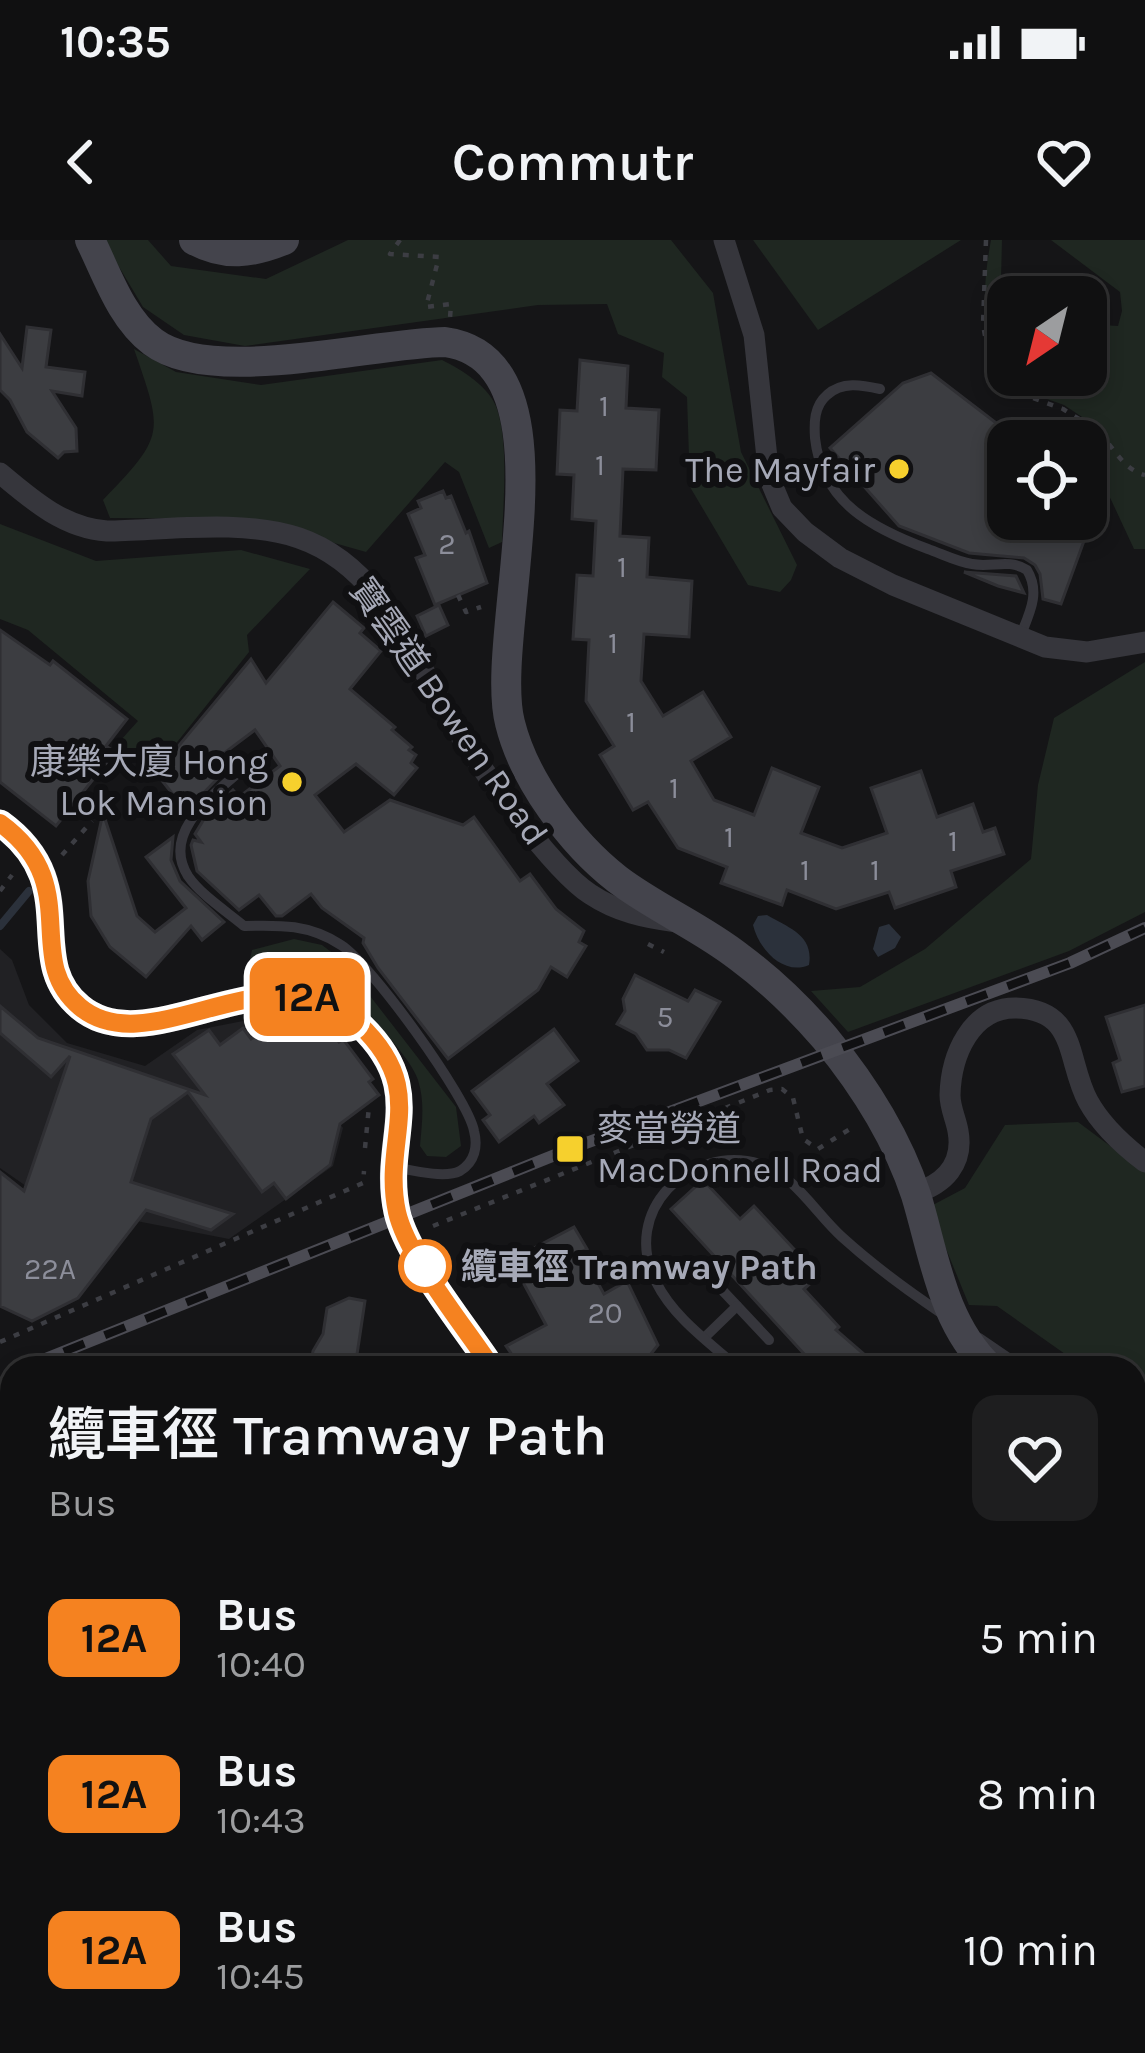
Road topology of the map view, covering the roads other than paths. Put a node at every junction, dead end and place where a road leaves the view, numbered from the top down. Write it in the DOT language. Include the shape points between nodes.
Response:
graph roads {
  1 [pos="90,240"];
  2 [pos="194,240"];
  3 [pos="284,240"];
  4 [pos="724,240"];
  5 [pos="880,389"];
  6 [pos="0,473"];
  7 [pos="1020,637"];
  8 [pos="1145,642"];
  9 [pos="248,764"];
  10 [pos="0,823"];
  11 [pos="689,923"];
  12 [pos="1145,1162"];
  13 [pos="395,1177"];
  14 [pos="915,1193"];
  15 [pos="706,1274"];
  16 [pos="737,1306"];
  17 [pos="704,1338"];
  18 [pos="769,1340"];
  19 [pos="485,1356"];
  20 [pos="724,1356"];
  21 [pos="980,1356"];
  22 [pos="1006,1356"];
  1 -- 11 [label="main road" via="132,321 182,356 234,362 446,342 467,346 497,372 513,402 523,456 506,666 513,733 542,793 573,833 615,877"];
  2 -- 3 [label="main road" via="244,253"];
  4 -- 7 [label="street" via="754,334 766,460 782,508 853,565"];
  5 -- 7 [label="lane" via="845,386 820,402 815,436 827,478 845,503 887,533 967,563 1011,562 1027,570 1034,598"];
  6 -- 11 [label="street, 寶雲道 Bowen Road" via="83,527 261,530 327,551 398,623 473,752 567,876 617,909"];
  7 -- 8 [label="street" via="1073,652"];
  9 -- 13 [label="lane" via="187,821 179,859 190,880 244,926 293,925 348,949 462,1101 476,1147 466,1166"];
  10 -- 13 [label="street" via="44,875 54,966 76,1004 96,1017 124,1024 279,995 336,1008 370,1036 396,1078 402,1107"];
  11 -- 14 [label="main road" via="794,1005 851,1071 894,1139"];
  12 -- 14 [label="street" via="1088,1101 1065,1031 1037,1010 998,1008 959,1048 950,1102 959,1136 954,1166"];
  13 -- 19 [label="street" via="413,1234"];
  14 -- 21 [label="main road" via="949,1304"];
  15 -- 16 [label="lane"];
  16 -- 17 [label="lane"];
  16 -- 18 [label="lane"];
  17 -- 20 [label="lane"];
  17 -- 22 [label="lane" via="657,1285 650,1221 671,1182 733,1161 773,1170 875,1266"];
}
